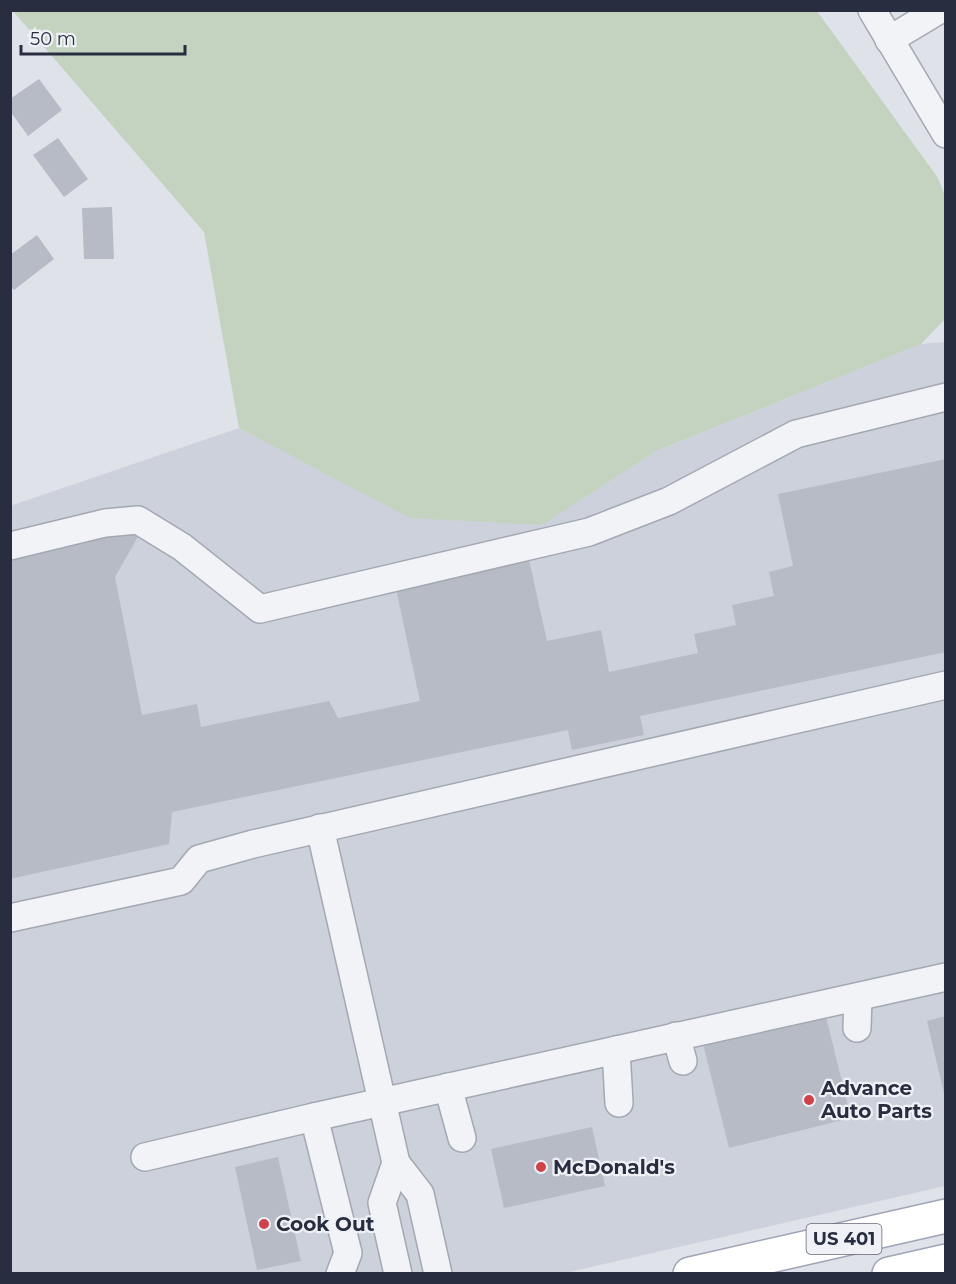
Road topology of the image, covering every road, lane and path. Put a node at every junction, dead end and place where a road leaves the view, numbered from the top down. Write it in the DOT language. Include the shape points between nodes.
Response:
graph roads {
  1 [pos="872,10"];
  2 [pos="939,10"];
  3 [pos="889,40"];
  4 [pos="945,134"];
  5 [pos="945,397"];
  6 [pos="10,546"];
  7 [pos="945,685"];
  8 [pos="320,828"];
  9 [pos="10,918"];
  10 [pos="945,976"];
  11 [pos="858,998"];
  12 [pos="857,1028"];
  13 [pos="616,1050"];
  14 [pos="448,1087"];
  15 [pos="382,1102"];
  16 [pos="619,1103"];
  17 [pos="314,1117"];
  18 [pos="462,1137"];
  19 [pos="145,1157"];
  20 [pos="396,1163"];
  21 [pos="945,1216"];
  22 [pos="945,1261"];
  23 [pos="340,1274"];
  24 [pos="398,1274"];
  25 [pos="438,1274"];
  26 [pos="690,1274"];
  27 [pos="890,1274"];
  1 -- 3 [label="lane"];
  2 -- 3 [label="lane"];
  3 -- 4 [label="lane"];
  5 -- 6 [label="lane" via="796,434 669,501 589,532 260,609 182,547 138,520 105,523"];
  7 -- 8 [label="lane"];
  8 -- 9 [label="lane" via="199,860 180,880"];
  8 -- 15 [label="lane"];
  10 -- 11 [label="lane"];
  11 -- 12 [label="lane"];
  11 -- 13 [label="lane" via="680,1049"];
  13 -- 14 [label="lane"];
  13 -- 16 [label="lane"];
  14 -- 15 [label="lane"];
  14 -- 18 [label="lane"];
  15 -- 17 [label="lane"];
  15 -- 20 [label="lane"];
  17 -- 19 [label="lane"];
  17 -- 23 [label="lane" via="348,1253"];
  20 -- 24 [label="lane" via="382,1203"];
  20 -- 25 [label="lane" via="420,1194"];
  21 -- 26 [label="main road, US 401"];
  22 -- 27 [label="main road, US 401"];
}
